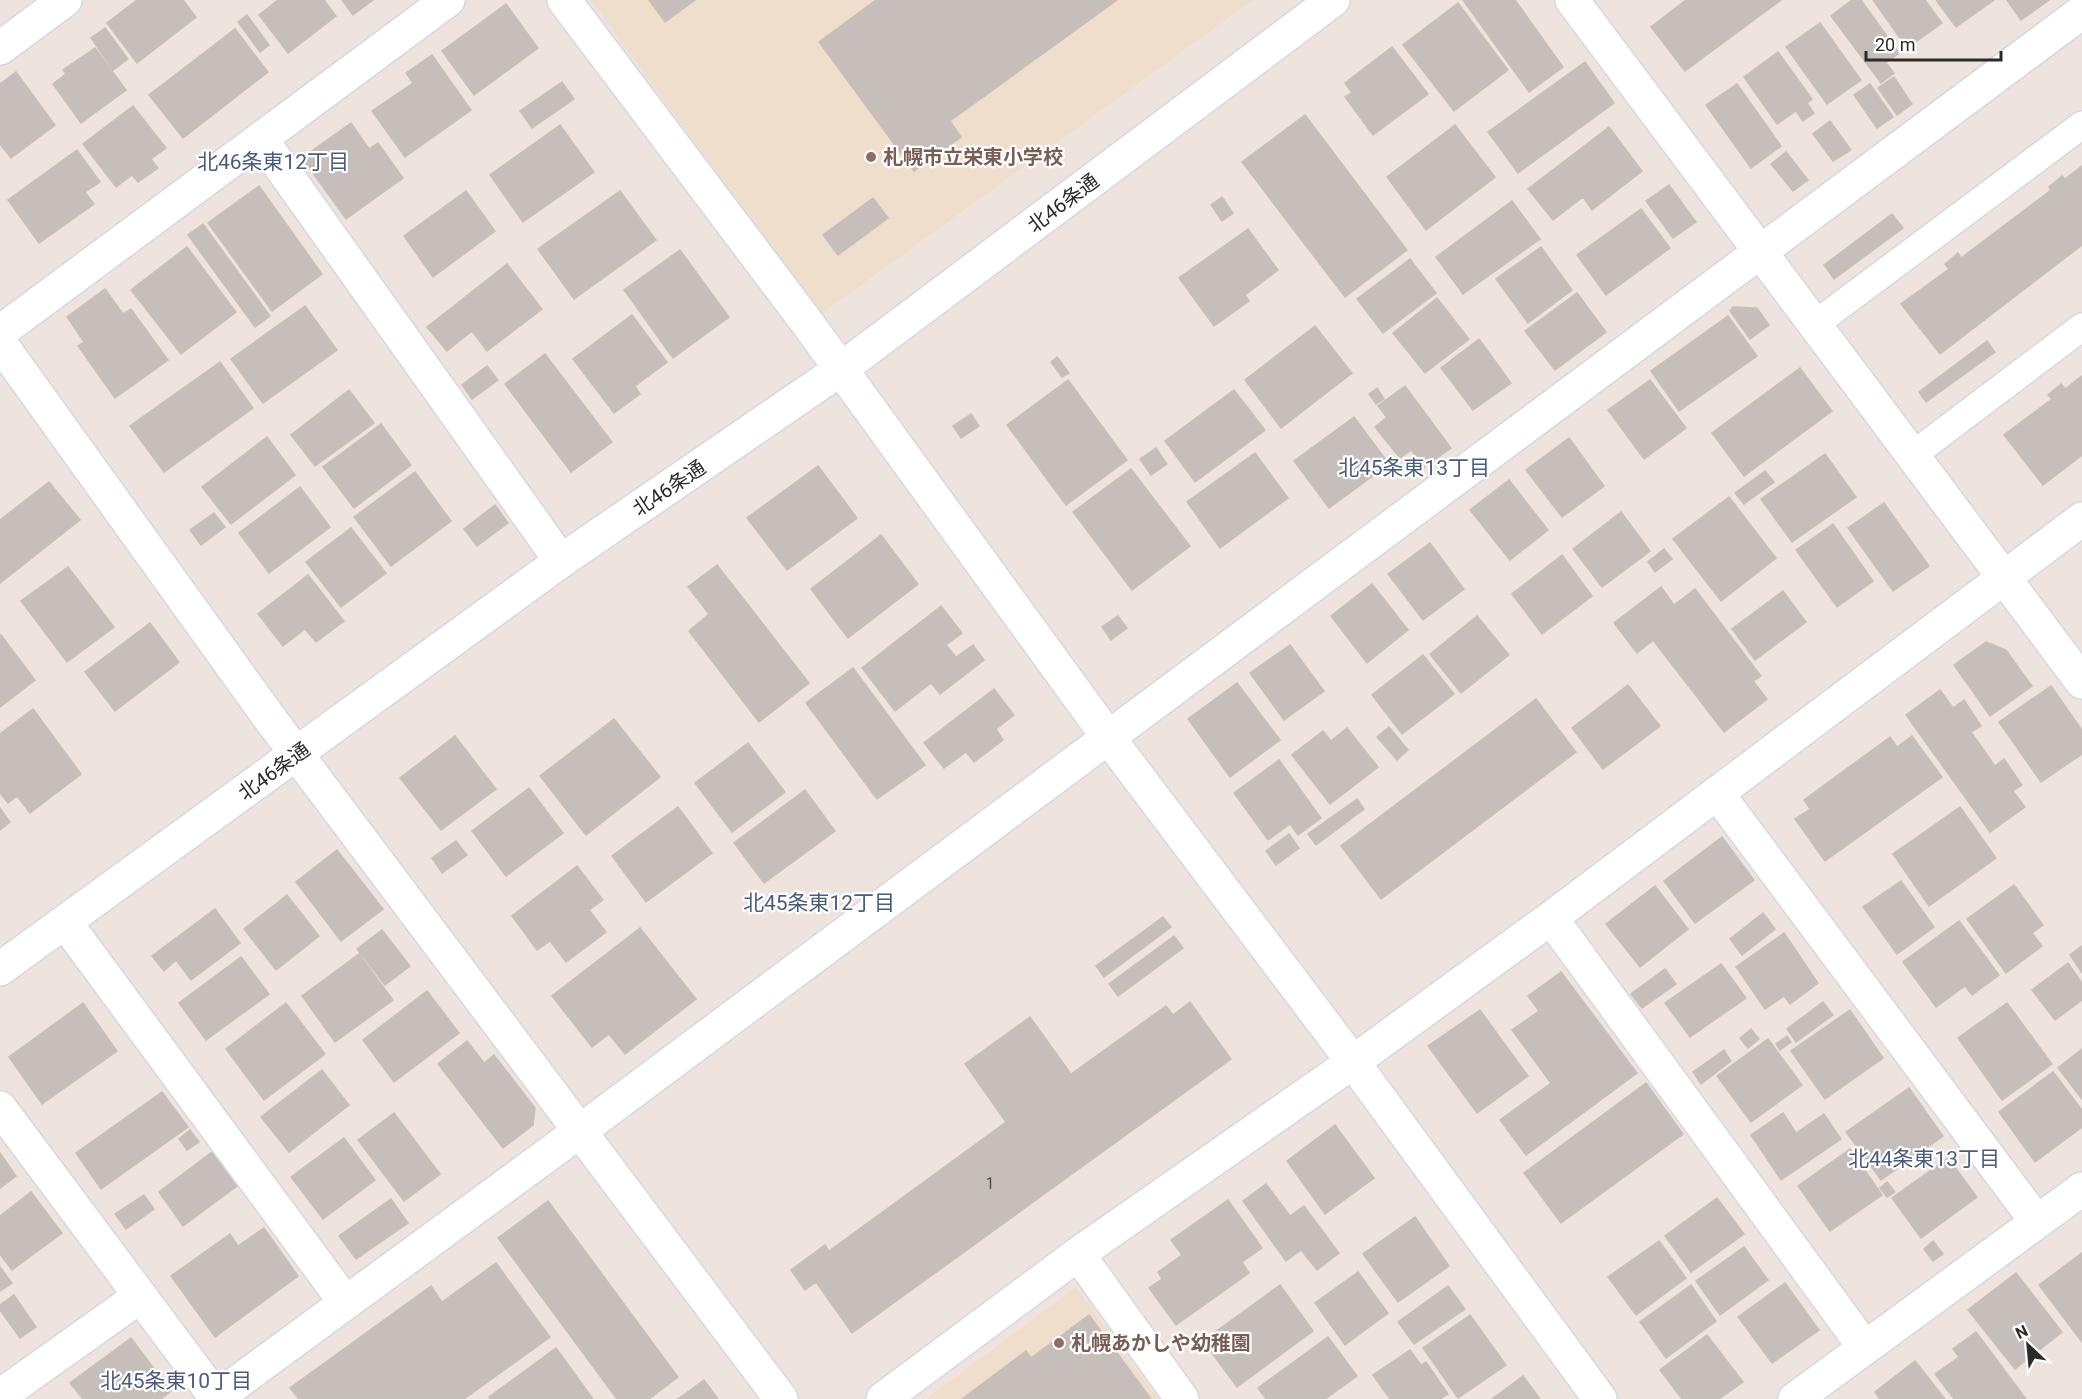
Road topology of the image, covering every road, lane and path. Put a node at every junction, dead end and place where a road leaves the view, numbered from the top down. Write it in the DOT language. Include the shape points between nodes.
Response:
graph roads {
  1 [pos="65,0"];
  2 [pos="448,0"];
  3 [pos="564,0"];
  4 [pos="1333,0"];
  5 [pos="1572,0"];
  6 [pos="2082,12"];
  7 [pos="0,48"];
  8 [pos="2082,126"];
  9 [pos="261,139"];
  10 [pos="1759,253"];
  11 [pos="1814,325"];
  12 [pos="2082,327"];
  13 [pos="0,332"];
  14 [pos="0,343"];
  15 [pos="841,369"];
  16 [pos="1914,454"];
  17 [pos="2082,519"];
  18 [pos="561,561"];
  19 [pos="2006,577"];
  20 [pos="2082,682"];
  21 [pos="1108,737"];
  22 [pos="297,754"];
  23 [pos="1717,793"];
  24 [pos="1551,918"];
  25 [pos="65,922"];
  26 [pos="0,969"];
  27 [pos="1353,1062"];
  28 [pos="0,1108"];
  29 [pos="580,1131"];
  30 [pos="2082,1189"];
  31 [pos="2037,1222"];
  32 [pos="1078,1254"];
  33 [pos="139,1297"];
  34 [pos="345,1302"];
  35 [pos="1865,1348"];
  36 [pos="0,1396"];
  37 [pos="217,1398"];
  38 [pos="781,1399"];
  39 [pos="883,1399"];
  40 [pos="1182,1399"];
  41 [pos="1600,1399"];
  42 [pos="1795,1399"];
  1 -- 7 [label="street"];
  2 -- 9 [label="street"];
  3 -- 15 [label="street"];
  4 -- 15 [label="street, 北46条通"];
  5 -- 10 [label="street"];
  6 -- 10 [label="street"];
  8 -- 11 [label="lane"];
  9 -- 13 [label="street"];
  9 -- 18 [label="street"];
  10 -- 11 [label="street"];
  10 -- 21 [label="street"];
  11 -- 16 [label="street"];
  12 -- 16 [label="lane"];
  14 -- 22 [label="street"];
  15 -- 18 [label="street, 北46条通"];
  15 -- 21 [label="street"];
  16 -- 19 [label="street"];
  17 -- 19 [label="street"];
  18 -- 22 [label="street, 北46条通"];
  19 -- 20 [label="street"];
  19 -- 23 [label="street"];
  21 -- 27 [label="street"];
  21 -- 29 [label="street"];
  22 -- 25 [label="street, 北46条通"];
  22 -- 29 [label="street"];
  23 -- 24 [label="street"];
  23 -- 31 [label="street"];
  24 -- 27 [label="street"];
  24 -- 35 [label="street"];
  25 -- 26 [label="street, 北46条通"];
  25 -- 34 [label="street"];
  27 -- 32 [label="street"];
  27 -- 41 [label="street"];
  28 -- 33 [label="street"];
  29 -- 34 [label="street"];
  29 -- 38 [label="street"];
  30 -- 31 [label="street"];
  31 -- 35 [label="street"];
  32 -- 39 [label="street"];
  32 -- 40 [label="street"];
  33 -- 36 [label="street"];
  33 -- 37 [label="street"];
  34 -- 37 [label="street"];
  35 -- 42 [label="street"];
}
